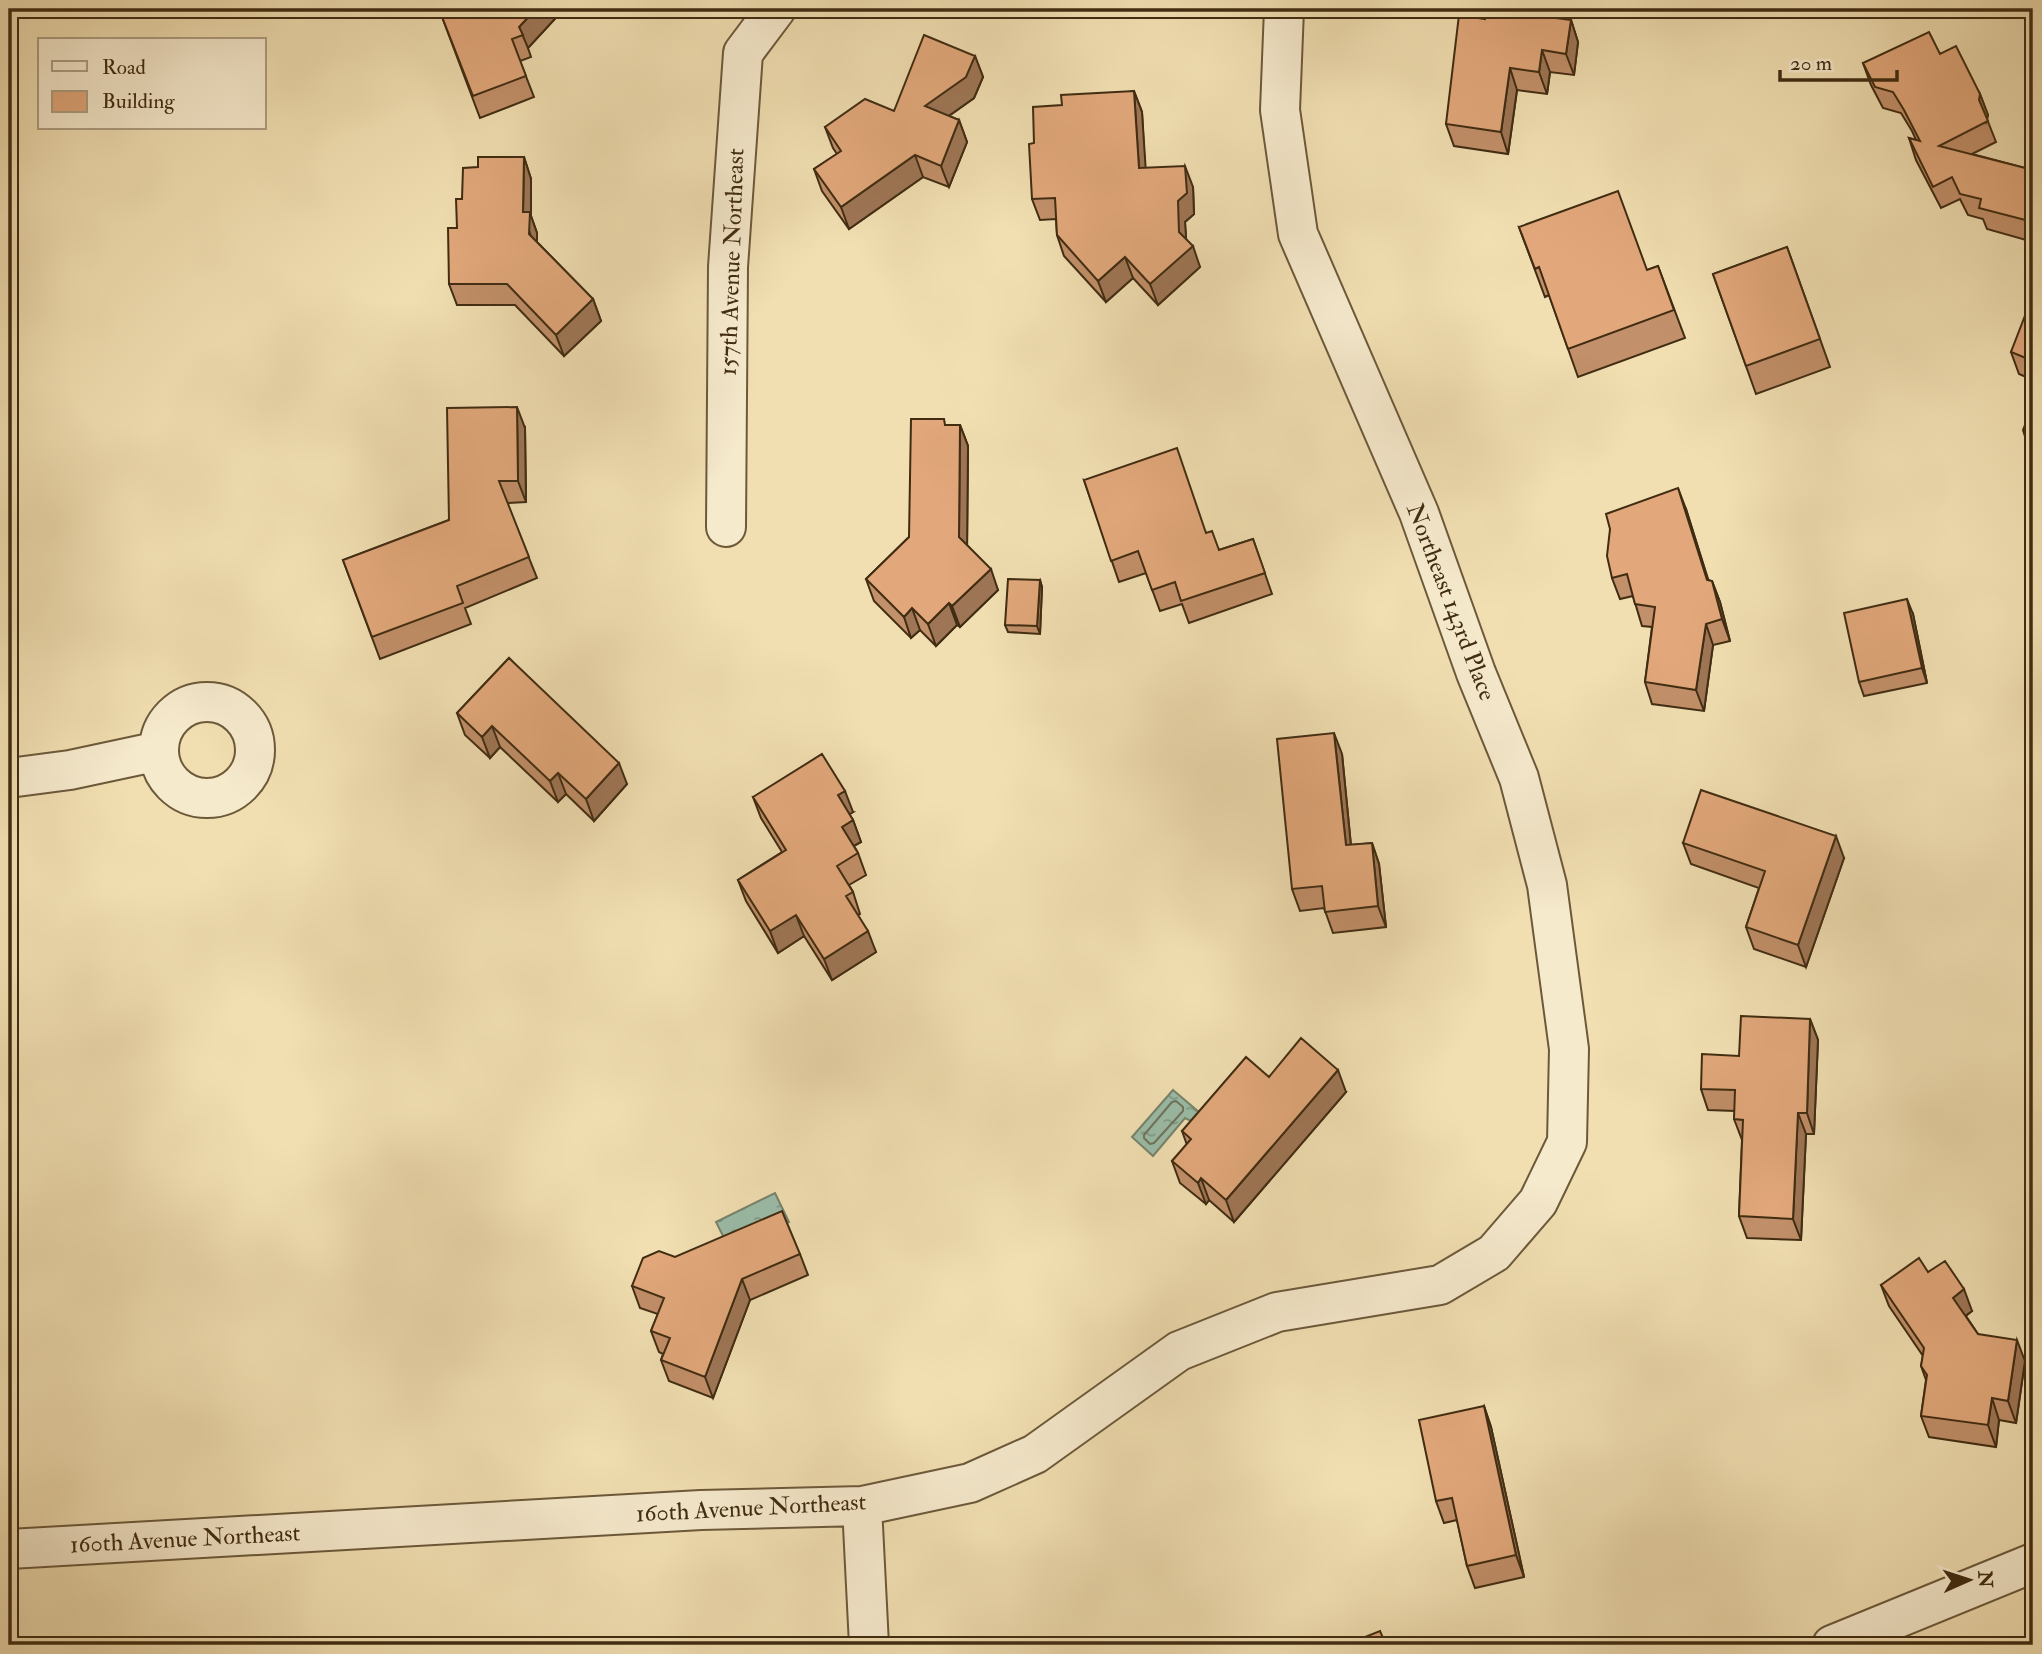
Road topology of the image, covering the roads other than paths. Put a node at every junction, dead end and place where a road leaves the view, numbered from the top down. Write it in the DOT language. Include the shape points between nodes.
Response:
graph roads {
  1 [pos="776,9"];
  2 [pos="1284,9"];
  3 [pos="726,527"];
  4 [pos="159,751"];
  5 [pos="9,778"];
  6 [pos="1538,1202"];
  7 [pos="862,1506"];
  8 [pos="9,1549"];
  9 [pos="2033,1563"];
  10 [pos="869,1645"];
  11 [pos="1832,1645"];
  1 -- 3 [label="street, 157th Avenue Northeast" via="743,53 728,267"];
  2 -- 6 [label="street, Northeast 143rd Place" via="1280,110 1298,234 1419,513 1519,778 1547,885 1569,1049 1567,1142"];
  4 -- 5 [label="street"];
  6 -- 7 [label="street, 160th Avenue Northeast" via="1494,1253 1440,1285 1277,1312 1179,1351 1035,1454 970,1483"];
  7 -- 8 [label="street, 160th Avenue Northeast" via="701,1510"];
  7 -- 10 [label="street"];
  9 -- 11 [label="street"];
}
